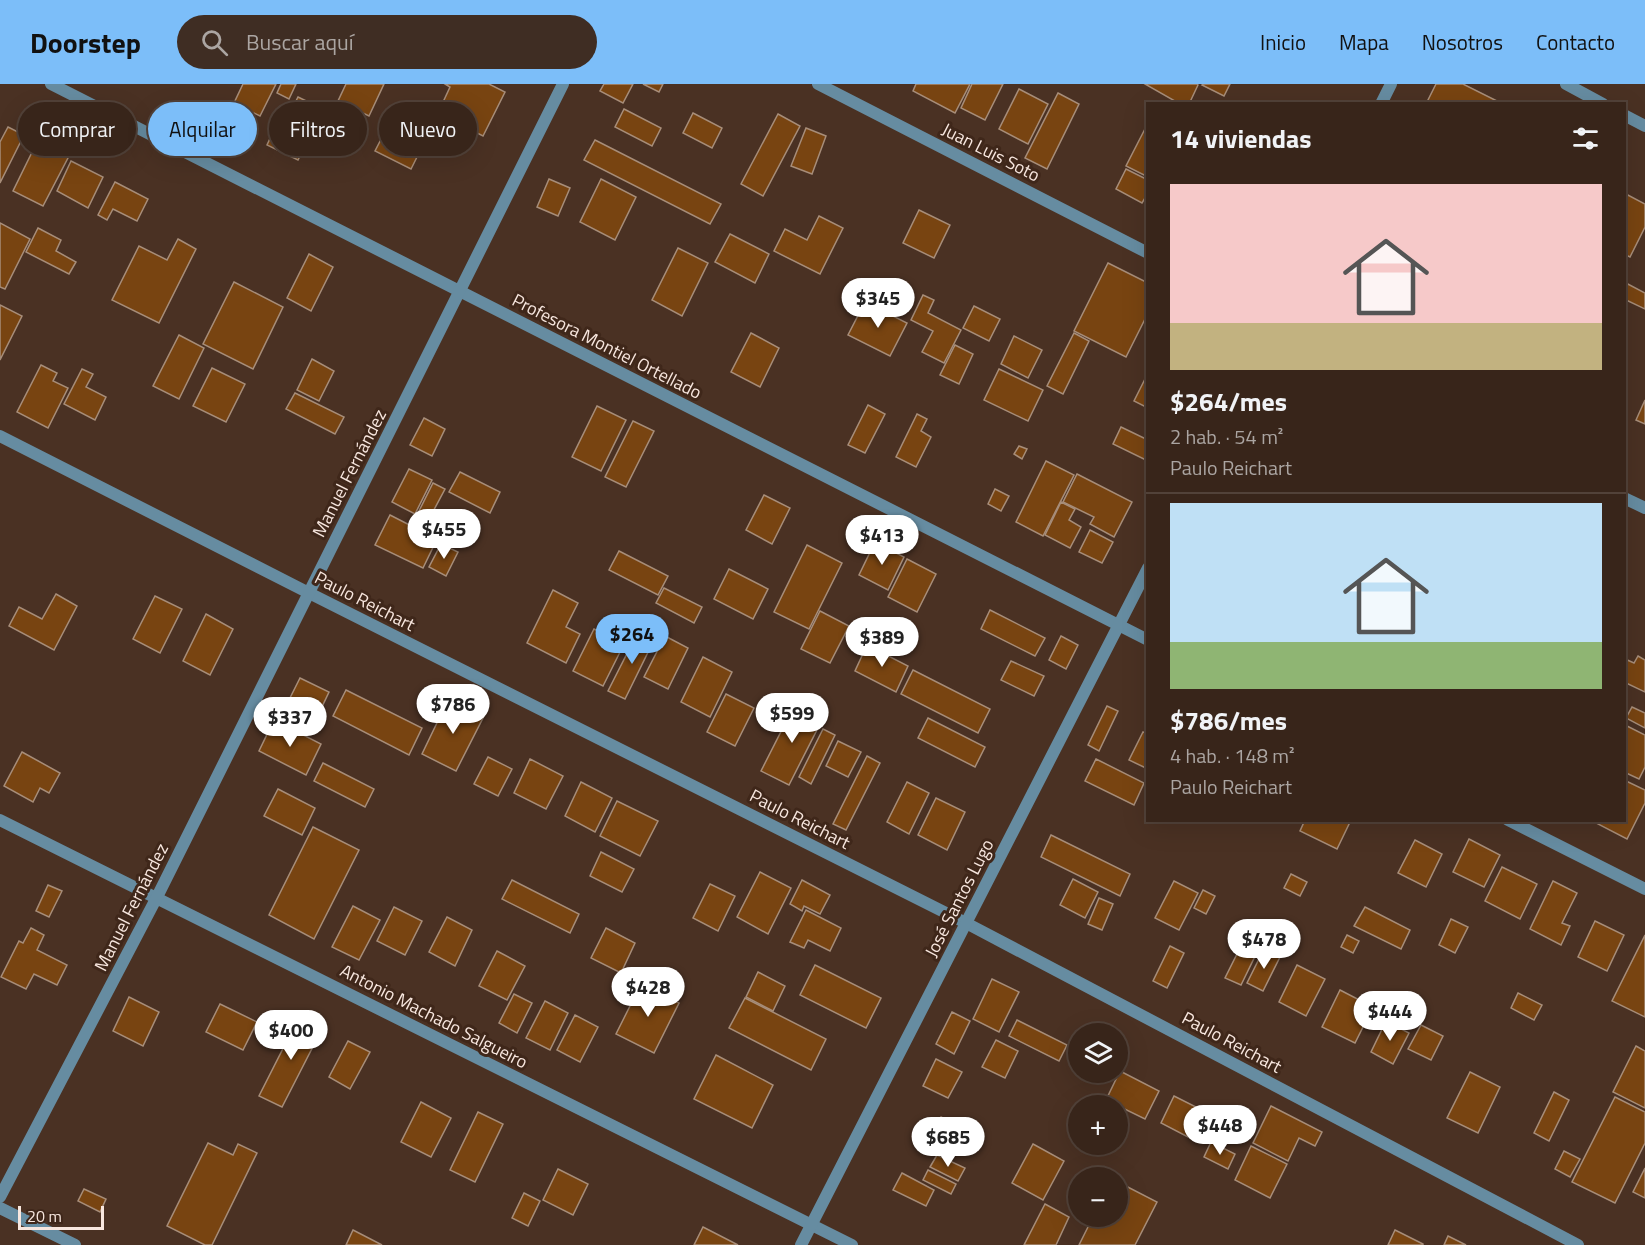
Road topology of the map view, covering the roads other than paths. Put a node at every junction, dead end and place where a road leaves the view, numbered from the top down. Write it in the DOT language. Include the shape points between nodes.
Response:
graph roads {
  1 [pos="51,84"];
  2 [pos="563,84"];
  3 [pos="818,84"];
  4 [pos="1391,84"];
  5 [pos="1566,84"];
  6 [pos="1382,102"];
  7 [pos="1599,102"];
  8 [pos="1626,116"];
  9 [pos="1645,126"];
  10 [pos="1146,252"];
  11 [pos="460,292"];
  12 [pos="0,436"];
  13 [pos="1626,499"];
  14 [pos="1645,508"];
  15 [pos="1146,572"];
  16 [pos="309,593"];
  17 [pos="1118,625"];
  18 [pos="1146,639"];
  19 [pos="0,820"];
  20 [pos="1512,822"];
  21 [pos="1645,889"];
  22 [pos="157,897"];
  23 [pos="966,923"];
  24 [pos="0,1197"];
  25 [pos="0,1208"];
  26 [pos="811,1225"];
  27 [pos="75,1245"];
  28 [pos="801,1245"];
  29 [pos="852,1245"];
  30 [pos="1578,1245"];
  1 -- 11 [label="street, Profesora Montiel Ortellado"];
  2 -- 11 [label="street, Manuel Fernández"];
  3 -- 10 [label="street, Juan Luis Soto"];
  4 -- 6 [label="street"];
  5 -- 7 [label="street"];
  8 -- 9 [label="street"];
  11 -- 16 [label="street, Manuel Fernández"];
  11 -- 17 [label="street, Profesora Montiel Ortellado"];
  12 -- 16 [label="street, Paulo Reichart"];
  13 -- 14 [label="street"];
  15 -- 17 [label="street, José Santos Lugo"];
  16 -- 22 [label="street, Manuel Fernández"];
  16 -- 23 [label="street, Paulo Reichart"];
  17 -- 18 [label="street, Profesora Montiel Ortellado"];
  17 -- 23 [label="street, José Santos Lugo"];
  19 -- 22 [label="street, Antonio Machado Salgueiro"];
  20 -- 21 [label="street"];
  22 -- 24 [label="street, Manuel Fernández"];
  22 -- 26 [label="street, Antonio Machado Salgueiro"];
  23 -- 26 [label="street, José Santos Lugo"];
  23 -- 30 [label="street, Paulo Reichart"];
  25 -- 27 [label="street"];
  26 -- 28 [label="street, José Santos Lugo"];
  26 -- 29 [label="street, Antonio Machado Salgueiro"];
}
